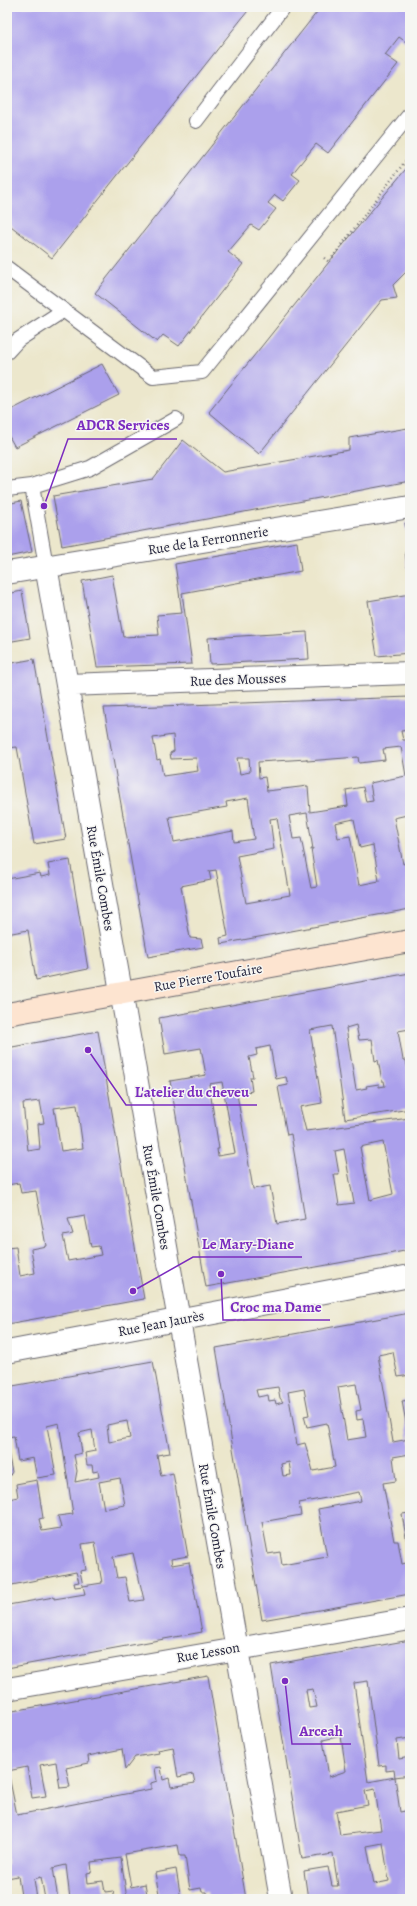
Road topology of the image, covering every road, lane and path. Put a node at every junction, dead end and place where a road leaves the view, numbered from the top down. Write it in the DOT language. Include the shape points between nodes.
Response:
graph roads {
  1 [pos="283,7"];
  2 [pos="410,114"];
  3 [pos="196,121"];
  4 [pos="7,268"];
  5 [pos="64,310"];
  6 [pos="7,352"];
  7 [pos="176,419"];
  8 [pos="32,486"];
  9 [pos="7,489"];
  10 [pos="410,507"];
  11 [pos="46,566"];
  12 [pos="7,573"];
  13 [pos="410,673"];
  14 [pos="67,685"];
  15 [pos="410,941"];
  16 [pos="121,992"];
  17 [pos="7,1014"];
  18 [pos="410,1276"];
  19 [pos="179,1320"];
  20 [pos="7,1352"];
  21 [pos="410,1618"];
  22 [pos="237,1647"];
  23 [pos="7,1689"];
  24 [pos="281,1899"];
  1 -- 3 [label="lane"];
  2 -- 5 [label="lane" via="202,372 152,377"];
  4 -- 5 [label="lane"];
  5 -- 6 [label="lane" via="18,340"];
  7 -- 8 [label="lane" via="90,468"];
  8 -- 9 [label="lane"];
  8 -- 11 [label="lane"];
  10 -- 11 [label="street, Rue de la Ferronnerie"];
  11 -- 12 [label="street, Rue de la Ferronnerie"];
  11 -- 14 [label="street, Rue Émile Combes"];
  13 -- 14 [label="street, Rue des Mousses"];
  14 -- 16 [label="street, Rue Émile Combes"];
  15 -- 16 [label="main road, Rue Pierre Toufaire"];
  16 -- 17 [label="main road, Rue Pierre Toufaire"];
  16 -- 19 [label="street, Rue Émile Combes"];
  18 -- 19 [label="street, Rue Jean Jaurès"];
  19 -- 20 [label="street, Rue Jean Jaurès"];
  19 -- 22 [label="street, Rue Émile Combes"];
  21 -- 22 [label="street, Rue Lesson"];
  22 -- 23 [label="street, Rue Lesson"];
  22 -- 24 [label="street, Rue Émile Combes"];
}
